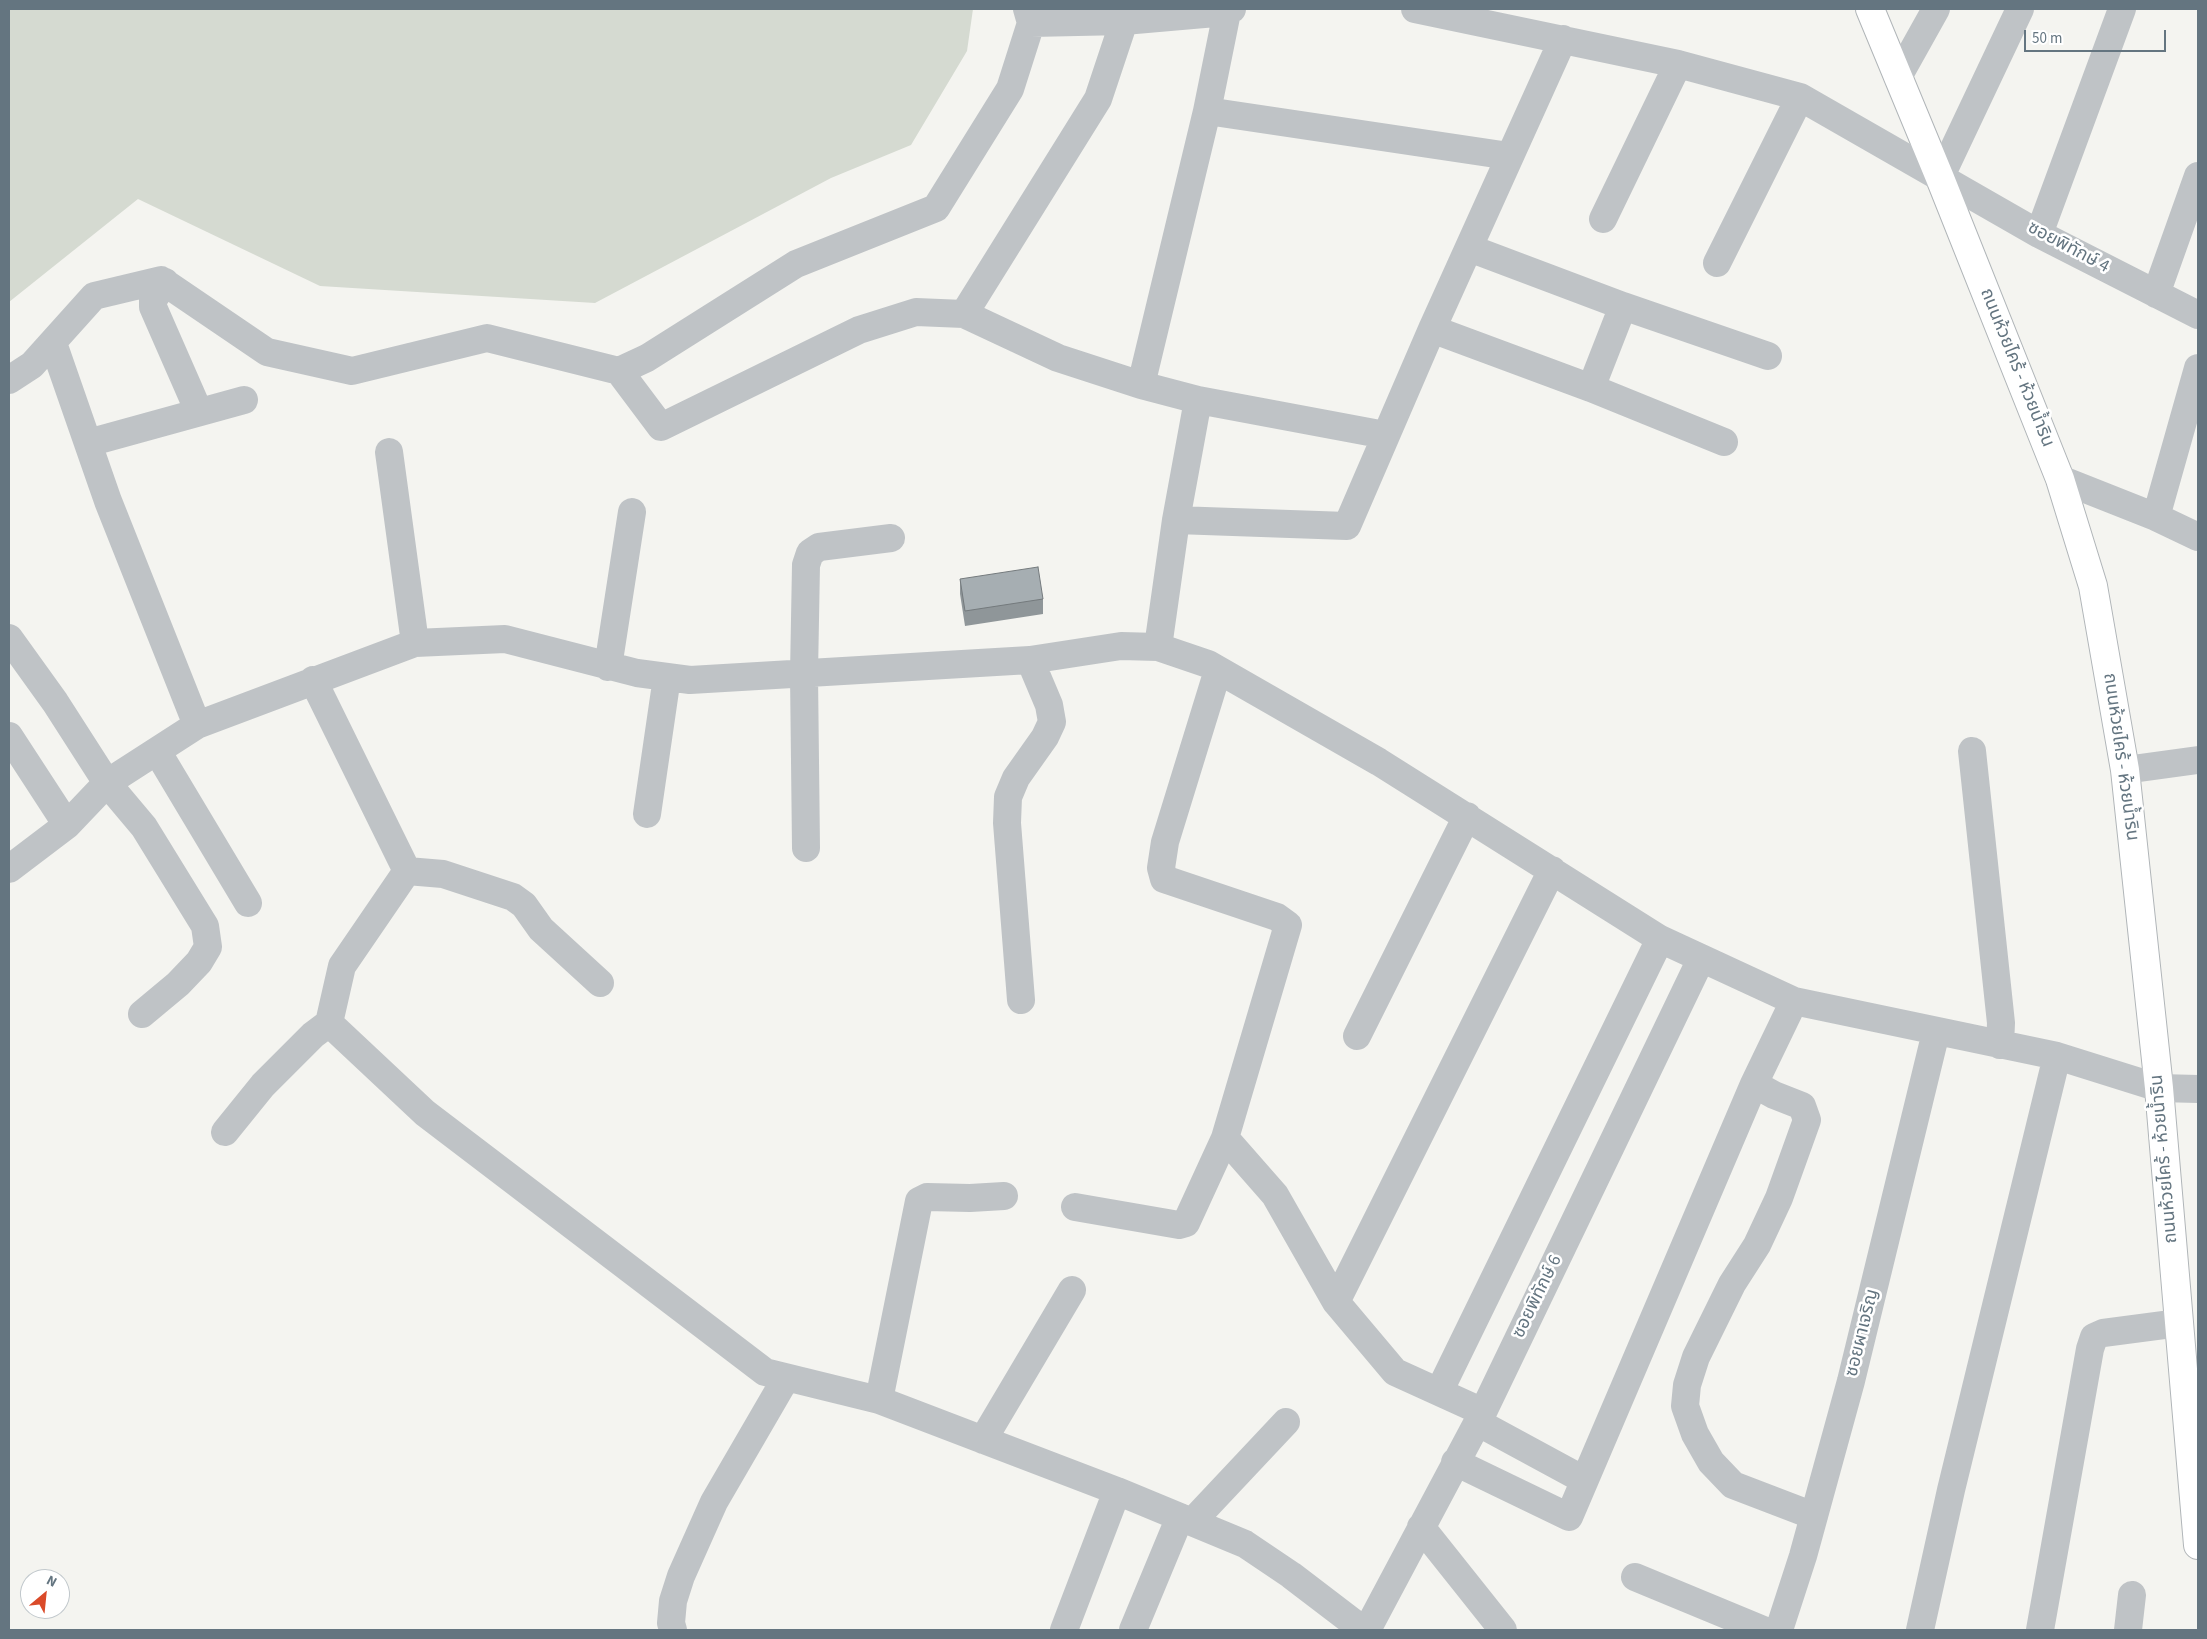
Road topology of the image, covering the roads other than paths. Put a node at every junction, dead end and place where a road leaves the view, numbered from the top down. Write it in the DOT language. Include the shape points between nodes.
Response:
graph roads {
  1 [pos="1415,9"];
  2 [pos="1870,9"];
  3 [pos="1936,9"];
  4 [pos="2020,9"];
  5 [pos="2122,9"];
  6 [pos="1230,10"];
  7 [pos="1029,16"];
  8 [pos="1124,21"];
  9 [pos="1563,39"];
  10 [pos="1678,64"];
  11 [pos="1898,77"];
  12 [pos="1800,97"];
  13 [pos="1207,111"];
  14 [pos="1509,156"];
  15 [pos="2198,176"];
  16 [pos="1940,178"];
  17 [pos="1603,219"];
  18 [pos="2039,234"];
  19 [pos="1469,248"];
  20 [pos="1717,263"];
  21 [pos="165,282"];
  22 [pos="2156,294"];
  23 [pos="1623,306"];
  24 [pos="964,314"];
  25 [pos="2198,315"];
  26 [pos="1432,329"];
  27 [pos="53,343"];
  28 [pos="1768,356"];
  29 [pos="2198,368"];
  30 [pos="619,371"];
  31 [pos="9,380"];
  32 [pos="1141,385"];
  33 [pos="1591,388"];
  34 [pos="244,400"];
  35 [pos="1198,400"];
  36 [pos="199,412"];
  37 [pos="1385,435"];
  38 [pos="1724,442"];
  39 [pos="88,443"];
  40 [pos="389,452"];
  41 [pos="2060,479"];
  42 [pos="632,512"];
  43 [pos="2156,517"];
  44 [pos="1176,520"];
  45 [pos="2198,537"];
  46 [pos="891,538"];
  47 [pos="9,638"];
  48 [pos="415,643"];
  49 [pos="1158,647"];
  50 [pos="1030,660"];
  51 [pos="608,667"];
  52 [pos="1218,670"];
  53 [pos="804,674"];
  54 [pos="667,677"];
  55 [pos="313,680"];
  56 [pos="197,725"];
  57 [pos="9,736"];
  58 [pos="157,751"];
  59 [pos="1972,751"];
  60 [pos="2198,760"];
  61 [pos="2125,770"];
  62 [pos="107,783"];
  63 [pos="647,814"];
  64 [pos="1467,816"];
  65 [pos="67,825"];
  66 [pos="806,848"];
  67 [pos="9,869"];
  68 [pos="1552,870"];
  69 [pos="407,871"];
  70 [pos="248,902"];
  71 [pos="1660,939"];
  72 [pos="1701,959"];
  73 [pos="600,983"];
  74 [pos="1021,1000"];
  75 [pos="1794,1001"];
  76 [pos="142,1014"];
  77 [pos="329,1023"];
  78 [pos="1936,1032"];
  79 [pos="1357,1036"];
  80 [pos="2000,1045"];
  81 [pos="2057,1056"];
  82 [pos="1754,1084"];
  83 [pos="2159,1088"];
  84 [pos="2198,1089"];
  85 [pos="226,1132"];
  86 [pos="1225,1138"];
  87 [pos="1004,1196"];
  88 [pos="1075,1207"];
  89 [pos="1072,1290"];
  90 [pos="1336,1302"];
  91 [pos="2179,1323"];
  92 [pos="786,1378"];
  93 [pos="1439,1392"];
  94 [pos="879,1400"];
  95 [pos="1480,1417"];
  96 [pos="1286,1422"];
  97 [pos="983,1440"];
  98 [pos="1455,1462"];
  99 [pos="1584,1480"];
  100 [pos="1117,1491"];
  101 [pos="1814,1516"];
  102 [pos="1186,1520"];
  103 [pos="1421,1527"];
  104 [pos="2198,1545"];
  105 [pos="1635,1577"];
  106 [pos="2132,1595"];
  107 [pos="673,1630"];
  108 [pos="1064,1630"];
  109 [pos="1133,1630"];
  110 [pos="1363,1630"];
  111 [pos="1367,1630"];
  112 [pos="1503,1630"];
  113 [pos="1763,1630"];
  114 [pos="1779,1630"];
  115 [pos="1920,1630"];
  116 [pos="2040,1630"];
  117 [pos="2128,1630"];
  1 -- 9 [label="street, ซอยพิทักษ์ 4"];
  2 -- 11 [label="main road, ถนนห้วยไคร้ - ห้วยน้ำริน"];
  3 -- 11 [label="street"];
  4 -- 16 [label="street"];
  5 -- 18 [label="street"];
  6 -- 8 [label="street"];
  6 -- 13 [label="street"];
  7 -- 8 [label="street"];
  7 -- 30 [label="street" via="1010,89 936,208 796,264 648,358"];
  8 -- 24 [label="street" via="1098,99"];
  9 -- 10 [label="street, ซอยพิทักษ์ 4"];
  9 -- 14 [label="street"];
  10 -- 12 [label="street, ซอยพิทักษ์ 4"];
  10 -- 17 [label="street"];
  11 -- 16 [label="main road, ถนนห้วยไคร้ - ห้วยน้ำริน"];
  12 -- 16 [label="street, ซอยพิทักษ์ 4"];
  12 -- 20 [label="street"];
  13 -- 14 [label="street"];
  13 -- 32 [label="street"];
  14 -- 19 [label="street"];
  15 -- 22 [label="street"];
  16 -- 18 [label="street, ซอยพิทักษ์ 4"];
  16 -- 41 [label="main road, ถนนห้วยไคร้ - ห้วยน้ำริน"];
  18 -- 22 [label="street, ซอยพิทักษ์ 4"];
  19 -- 23 [label="street"];
  19 -- 26 [label="street"];
  21 -- 27 [label="street" via="161,280 94,296"];
  21 -- 30 [label="street" via="267,352 352,371 487,338"];
  21 -- 36 [label="street" via="153,300 153,307"];
  22 -- 25 [label="street, ซอยพิทักษ์ 4"];
  23 -- 28 [label="street"];
  23 -- 33 [label="street"];
  24 -- 30 [label="street" via="916,312 859,330 662,427"];
  24 -- 32 [label="street" via="1058,358"];
  26 -- 33 [label="street"];
  26 -- 37 [label="street"];
  27 -- 31 [label="street" via="32,365"];
  27 -- 39 [label="street"];
  29 -- 43 [label="street"];
  32 -- 35 [label="street"];
  33 -- 38 [label="street"];
  34 -- 36 [label="street"];
  35 -- 37 [label="street"];
  35 -- 44 [label="street"];
  36 -- 39 [label="street"];
  37 -- 44 [label="street" via="1347,526"];
  39 -- 56 [label="street"];
  40 -- 48 [label="street"];
  41 -- 43 [label="street"];
  41 -- 61 [label="main road, ถนนห้วยไคร้ - ห้วยน้ำริน" via="2094,586"];
  42 -- 51 [label="street"];
  43 -- 45 [label="street"];
  44 -- 49 [label="street"];
  46 -- 53 [label="street" via="819,547 810,554 806,566"];
  47 -- 62 [label="street"];
  48 -- 51 [label="street" via="505,640"];
  48 -- 55 [label="street"];
  49 -- 50 [label="street" via="1120,646"];
  49 -- 52 [label="street"];
  50 -- 53 [label="street"];
  50 -- 74 [label="street" via="1049,705 1052,722 1016,778 1008,797 1007,823"];
  51 -- 54 [label="street"];
  52 -- 64 [label="street"];
  52 -- 86 [label="street" via="1165,842 1161,868 1164,879 1277,916 1288,925"];
  53 -- 54 [label="street" via="690,680"];
  53 -- 66 [label="street"];
  54 -- 63 [label="street"];
  55 -- 56 [label="street"];
  55 -- 69 [label="street"];
  56 -- 58 [label="street"];
  57 -- 65 [label="street"];
  58 -- 62 [label="street"];
  58 -- 70 [label="street"];
  59 -- 80 [label="street" via="2001,1023"];
  60 -- 61 [label="street"];
  61 -- 83 [label="main road, ถนนห้วยไคร้ - ห้วยน้ำริน"];
  62 -- 65 [label="street"];
  62 -- 76 [label="street" via="144,827 209,937 208,947 199,962"];
  64 -- 68 [label="street"];
  64 -- 79 [label="street"];
  65 -- 67 [label="street"];
  68 -- 71 [label="street"];
  68 -- 90 [label="street"];
  69 -- 73 [label="street" via="443,874 513,897 524,904 541,929"];
  69 -- 77 [label="street" via="342,966"];
  71 -- 72 [label="street"];
  71 -- 93 [label="street"];
  72 -- 75 [label="street"];
  72 -- 95 [label="street, ซอยพิทักษ์ 6"];
  75 -- 78 [label="street"];
  75 -- 82 [label="street"];
  77 -- 85 [label="street" via="263,1085"];
  77 -- 92 [label="street" via="433,1119 766,1372"];
  78 -- 80 [label="street"];
  78 -- 101 [label="street, ซอยผาเจริญ" via="1851,1381"];
  80 -- 81 [label="street"];
  81 -- 83 [label="street"];
  81 -- 115 [label="street"];
  82 -- 99 [label="street"];
  82 -- 101 [label="street" via="1802,1106 1807,1120 1758,1244 1732,1284 1696,1358 1687,1385 1685,1406 1695,1434 1711,1462 1733,1485"];
  83 -- 84 [label="street"];
  83 -- 91 [label="main road, ถนนห้วยไคร้ - ห้วยน้ำริน"];
  86 -- 88 [label="street" via="1186,1223 1179,1225"];
  86 -- 90 [label="street" via="1275,1195"];
  87 -- 94 [label="street" via="927,1196 920,1201"];
  89 -- 97 [label="street"];
  90 -- 93 [label="street" via="1395,1372"];
  91 -- 104 [label="main road, ถนนห้วยไคร้ - ห้วยน้ำริน"];
  91 -- 116 [label="street" via="2094,1337"];
  92 -- 94 [label="street"];
  92 -- 107 [label="street" via="714,1502 688,1559 673,1601"];
  93 -- 95 [label="street"];
  94 -- 97 [label="street"];
  95 -- 98 [label="street, ซอยพิทักษ์ 6"];
  95 -- 99 [label="street"];
  96 -- 102 [label="street"];
  97 -- 100 [label="street"];
  98 -- 99 [label="street" via="1569,1517"];
  98 -- 103 [label="street, ซอยพิทักษ์ 6"];
  100 -- 102 [label="street"];
  100 -- 108 [label="street"];
  101 -- 114 [label="street, ซอยผาเจริญ"];
  102 -- 109 [label="street"];
  102 -- 110 [label="street" via="1245,1544"];
  103 -- 111 [label="street, ซอยพิทักษ์ 6"];
  103 -- 112 [label="street"];
  105 -- 113 [label="street"];
  106 -- 117 [label="street"];
}
